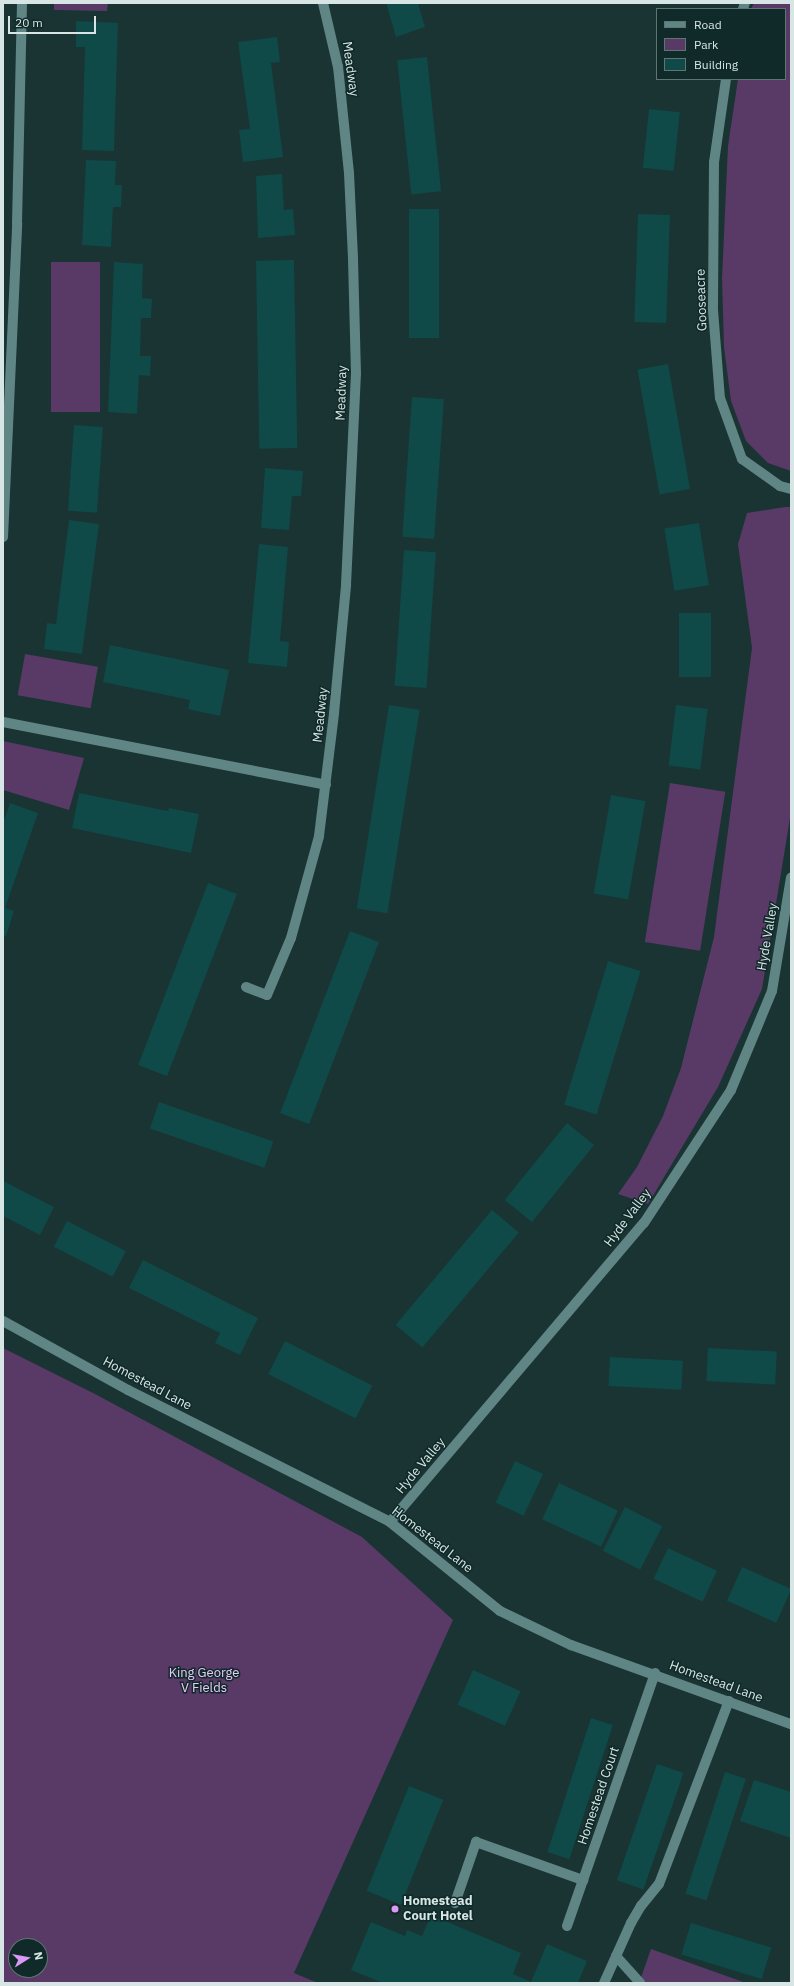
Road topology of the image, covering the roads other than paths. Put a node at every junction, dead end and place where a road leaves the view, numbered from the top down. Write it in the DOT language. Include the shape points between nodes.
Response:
graph roads {
  1 [pos="22,3"];
  2 [pos="323,3"];
  3 [pos="726,80"];
  4 [pos="8,335"];
  5 [pos="791,489"];
  6 [pos="3,537"];
  7 [pos="3,722"];
  8 [pos="326,786"];
  9 [pos="791,878"];
  10 [pos="246,987"];
  11 [pos="3,1321"];
  12 [pos="390,1522"];
  13 [pos="655,1673"];
  14 [pos="729,1701"];
  15 [pos="791,1724"];
  16 [pos="583,1880"];
  17 [pos="455,1904"];
  18 [pos="567,1926"];
  19 [pos="616,1956"];
  20 [pos="604,1983"];
  21 [pos="640,1983"];
  1 -- 4 [label="street"];
  2 -- 8 [label="street, Meadway" via="338,67 349,173 356,374 346,585"];
  3 -- 5 [label="street, Gooseacre" via="714,162 713,310 720,398 742,458 780,486"];
  4 -- 6 [label="street"];
  7 -- 8 [label="street"];
  8 -- 10 [label="street, Meadway" via="319,836 291,938 267,995"];
  9 -- 12 [label="street, Hyde Valley" via="772,991 730,1090 644,1223"];
  11 -- 12 [label="street, Homestead Lane" via="128,1390"];
  12 -- 13 [label="street, Homestead Lane" via="500,1611 571,1645"];
  13 -- 14 [label="street, Homestead Lane"];
  13 -- 16 [label="street, Homestead Court"];
  14 -- 15 [label="street, Homestead Lane"];
  14 -- 19 [label="street" via="659,1884 641,1906"];
  16 -- 17 [label="street" via="476,1842"];
  16 -- 18 [label="street, Homestead Court"];
  19 -- 20 [label="street"];
  19 -- 21 [label="street"];
}
